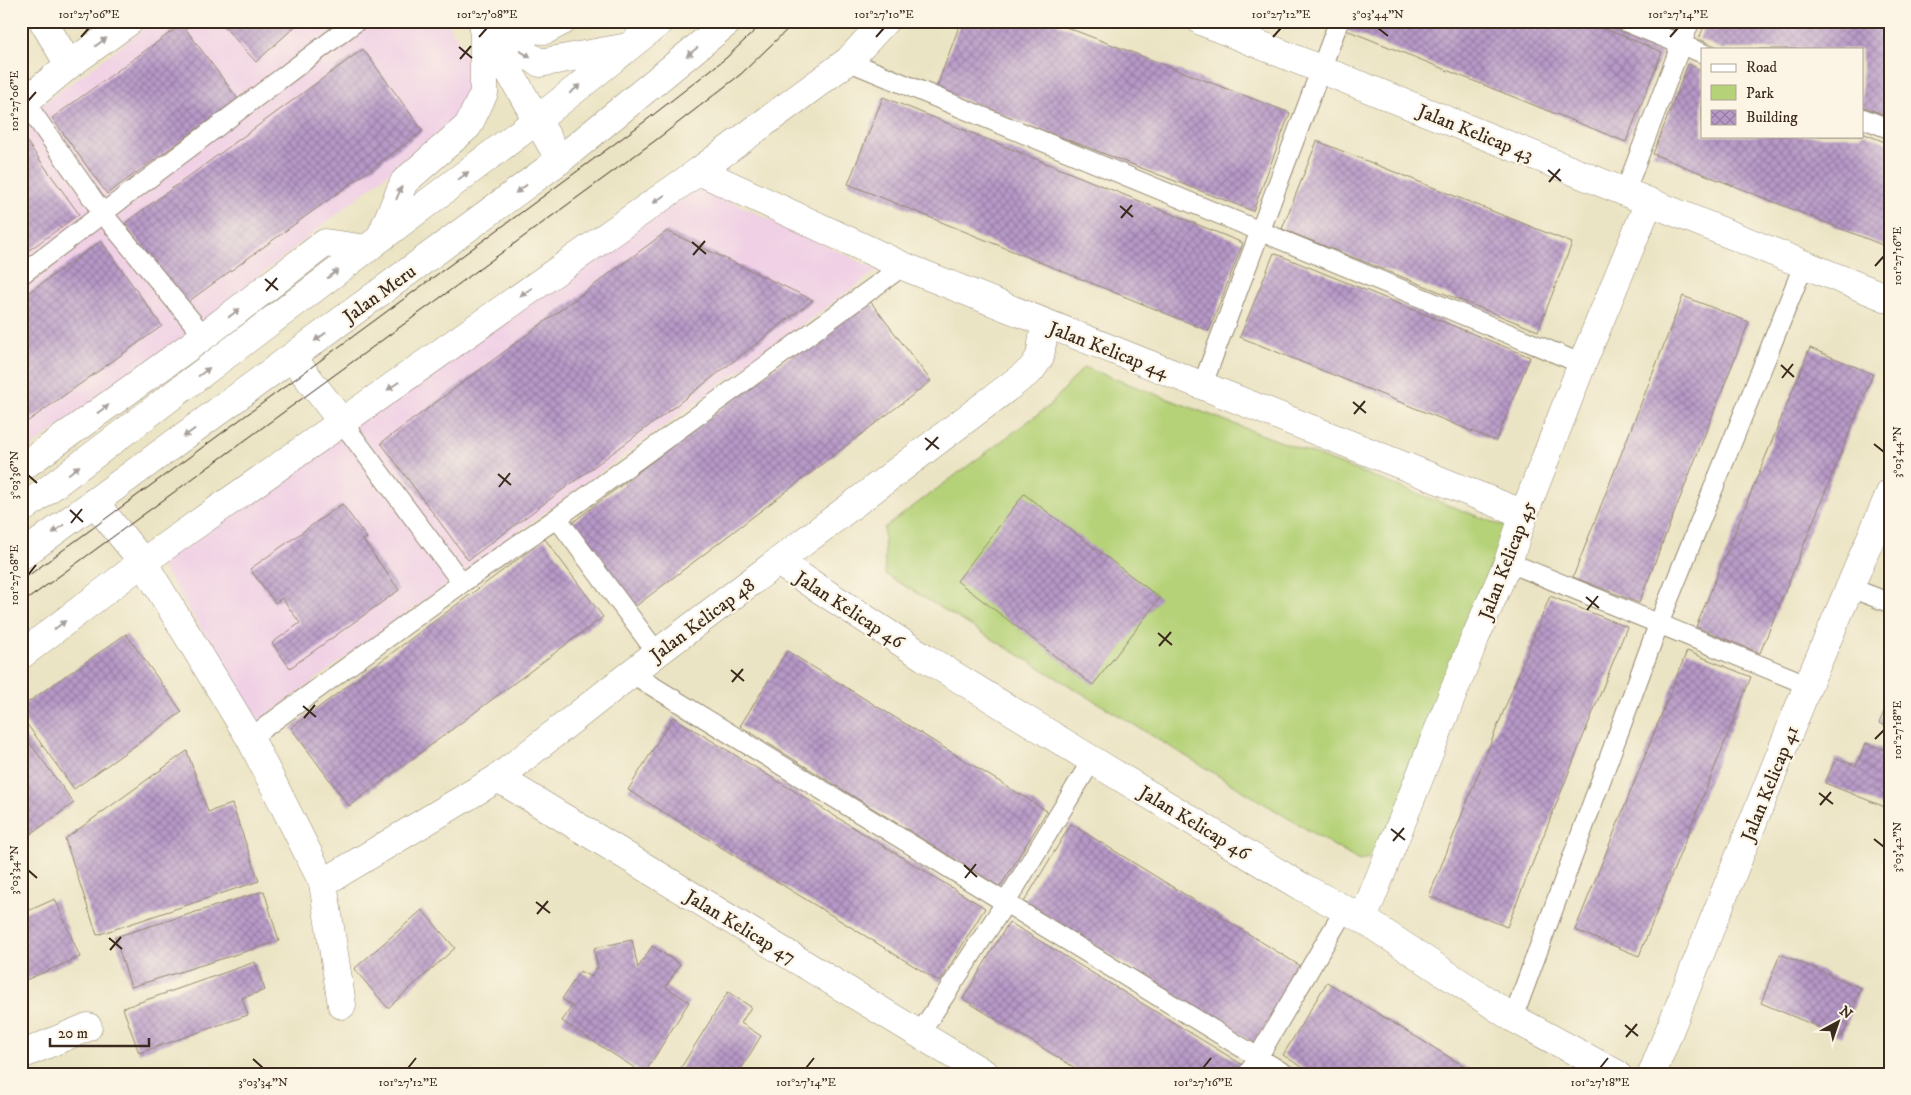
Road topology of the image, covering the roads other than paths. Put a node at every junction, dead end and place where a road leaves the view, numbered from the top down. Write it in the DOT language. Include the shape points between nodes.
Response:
graph roads {
  1 [pos="43,21"];
  2 [pos="130,21"];
  3 [pos="358,21"];
  4 [pos="563,21"];
  5 [pos="661,21"];
  6 [pos="730,21"];
  7 [pos="885,21"];
  8 [pos="1201,21"];
  9 [pos="1339,21"];
  10 [pos="1624,21"];
  11 [pos="1690,21"];
  12 [pos="481,25"];
  13 [pos="1681,44"];
  14 [pos="628,47"];
  15 [pos="1701,53"];
  16 [pos="848,61"];
  17 [pos="68,66"];
  18 [pos="1322,70"];
  19 [pos="23,103"];
  20 [pos="1864,119"];
  21 [pos="537,120"];
  22 [pos="1890,129"];
  23 [pos="560,160"];
  24 [pos="699,171"];
  25 [pos="1637,197"];
  26 [pos="104,215"];
  27 [pos="1262,233"];
  28 [pos="374,244"];
  29 [pos="1804,264"];
  30 [pos="903,266"];
  31 [pos="21,275"];
  32 [pos="1890,299"];
  33 [pos="1045,324"];
  34 [pos="204,336"];
  35 [pos="292,357"];
  36 [pos="1582,364"];
  37 [pos="1202,386"];
  38 [pos="342,422"];
  39 [pos="21,468"];
  40 [pos="1890,493"];
  41 [pos="94,502"];
  42 [pos="21,510"];
  43 [pos="1524,514"];
  44 [pos="557,518"];
  45 [pos="21,556"];
  46 [pos="143,562"];
  47 [pos="778,562"];
  48 [pos="1508,562"];
  49 [pos="462,583"];
  50 [pos="1851,588"];
  51 [pos="1890,603"];
  52 [pos="1659,622"];
  53 [pos="657,653"];
  54 [pos="21,655"];
  55 [pos="631,673"];
  56 [pos="1808,685"];
  57 [pos="250,738"];
  58 [pos="1092,760"];
  59 [pos="498,778"];
  60 [pos="323,883"];
  61 [pos="1006,902"];
  62 [pos="1354,914"];
  63 [pos="342,1005"];
  64 [pos="1513,1018"];
  65 [pos="88,1027"];
  66 [pos="920,1033"];
  67 [pos="21,1055"];
  68 [pos="1258,1057"];
  69 [pos="984,1074"];
  70 [pos="1248,1074"];
  71 [pos="1285,1074"];
  72 [pos="1616,1074"];
  73 [pos="1652,1074"];
  1 -- 17 [label="main road"];
  17 -- 2 [label="main road, one-way"];
  3 -- 26 [label="lane"];
  4 -- 12 [label="main road" via="546,30"];
  5 -- 14 [label="main road"];
  6 -- 23 [label="main road, Jalan Meru, one-way"];
  7 -- 16 [label="main road"];
  8 -- 18 [label="main road, Jalan Kelicap 43"];
  9 -- 18 [label="lane"];
  10 -- 13 [label="lane"];
  11 -- 13 [label="lane"];
  12 -- 14 [label="main road, one-way" via="540,63"];
  12 -- 21 [label="main road"];
  28 -- 12 [label="main road, one-way" via="404,182 468,126 484,93"];
  13 -- 15 [label="lane"];
  13 -- 25 [label="lane"];
  21 -- 14 [label="main road, one-way"];
  16 -- 24 [label="main road"];
  16 -- 27 [label="lane"];
  17 -- 19 [label="main road"];
  18 -- 25 [label="main road, Jalan Kelicap 43"];
  18 -- 27 [label="lane"];
  19 -- 26 [label="lane"];
  20 -- 22 [label="lane"];
  21 -- 23 [label="main road"];
  28 -- 21 [label="main road, one-way"];
  23 -- 35 [label="main road, Jalan Meru, one-way"];
  24 -- 30 [label="main road, Jalan Kelicap 44"];
  24 -- 38 [label="main road, one-way"];
  25 -- 29 [label="main road, Jalan Kelicap 43"];
  25 -- 36 [label="main road, Jalan Kelicap 45"];
  26 -- 31 [label="lane"];
  26 -- 34 [label="lane"];
  27 -- 36 [label="lane"];
  27 -- 37 [label="lane"];
  34 -- 28 [label="main road, one-way" via="325,242"];
  42 -- 28 [label="main road, one-way"];
  29 -- 32 [label="main road, Jalan Kelicap 43"];
  29 -- 52 [label="lane"];
  30 -- 33 [label="main road, Jalan Kelicap 44"];
  30 -- 44 [label="lane"];
  33 -- 37 [label="main road, Jalan Kelicap 44"];
  33 -- 47 [label="main road, Jalan Kelicap 48" via="1040,357 1031,370"];
  39 -- 34 [label="main road, one-way"];
  35 -- 38 [label="main road"];
  35 -- 41 [label="main road, Jalan Meru, one-way"];
  36 -- 43 [label="main road, Jalan Kelicap 45"];
  37 -- 43 [label="main road, Jalan Kelicap 44"];
  38 -- 46 [label="main road"];
  38 -- 49 [label="lane"];
  40 -- 50 [label="main road, Jalan Kelicap 41"];
  41 -- 45 [label="main road, Jalan Meru, one-way"];
  41 -- 46 [label="main road"];
  43 -- 48 [label="main road, Jalan Kelicap 45"];
  44 -- 49 [label="lane"];
  44 -- 53 [label="lane"];
  54 -- 46 [label="main road, one-way"];
  46 -- 57 [label="main road"];
  47 -- 53 [label="main road, Jalan Kelicap 48"];
  47 -- 58 [label="main road, Jalan Kelicap 46"];
  48 -- 52 [label="lane"];
  48 -- 62 [label="main road, Jalan Kelicap 45"];
  49 -- 57 [label="lane"];
  50 -- 51 [label="lane"];
  50 -- 56 [label="main road, Jalan Kelicap 41"];
  52 -- 56 [label="lane"];
  52 -- 64 [label="lane"];
  53 -- 55 [label="main road, Jalan Kelicap 48"];
  55 -- 59 [label="main road, Jalan Kelicap 48"];
  55 -- 61 [label="lane"];
  56 -- 73 [label="main road, Jalan Kelicap 41"];
  57 -- 60 [label="main road"];
  58 -- 61 [label="lane"];
  58 -- 62 [label="main road, Jalan Kelicap 46" via="1300,886"];
  59 -- 60 [label="main road, Jalan Kelicap 48"];
  59 -- 66 [label="main road, Jalan Kelicap 47"];
  60 -- 63 [label="main road"];
  61 -- 66 [label="lane"];
  61 -- 68 [label="lane"];
  62 -- 64 [label="main road, Jalan Kelicap 46"];
  62 -- 68 [label="lane"];
  64 -- 72 [label="main road, Jalan Kelicap 46"];
  65 -- 67 [label="main road"];
  66 -- 69 [label="main road, Jalan Kelicap 47"];
  68 -- 70 [label="lane"];
  68 -- 71 [label="lane"];
}
